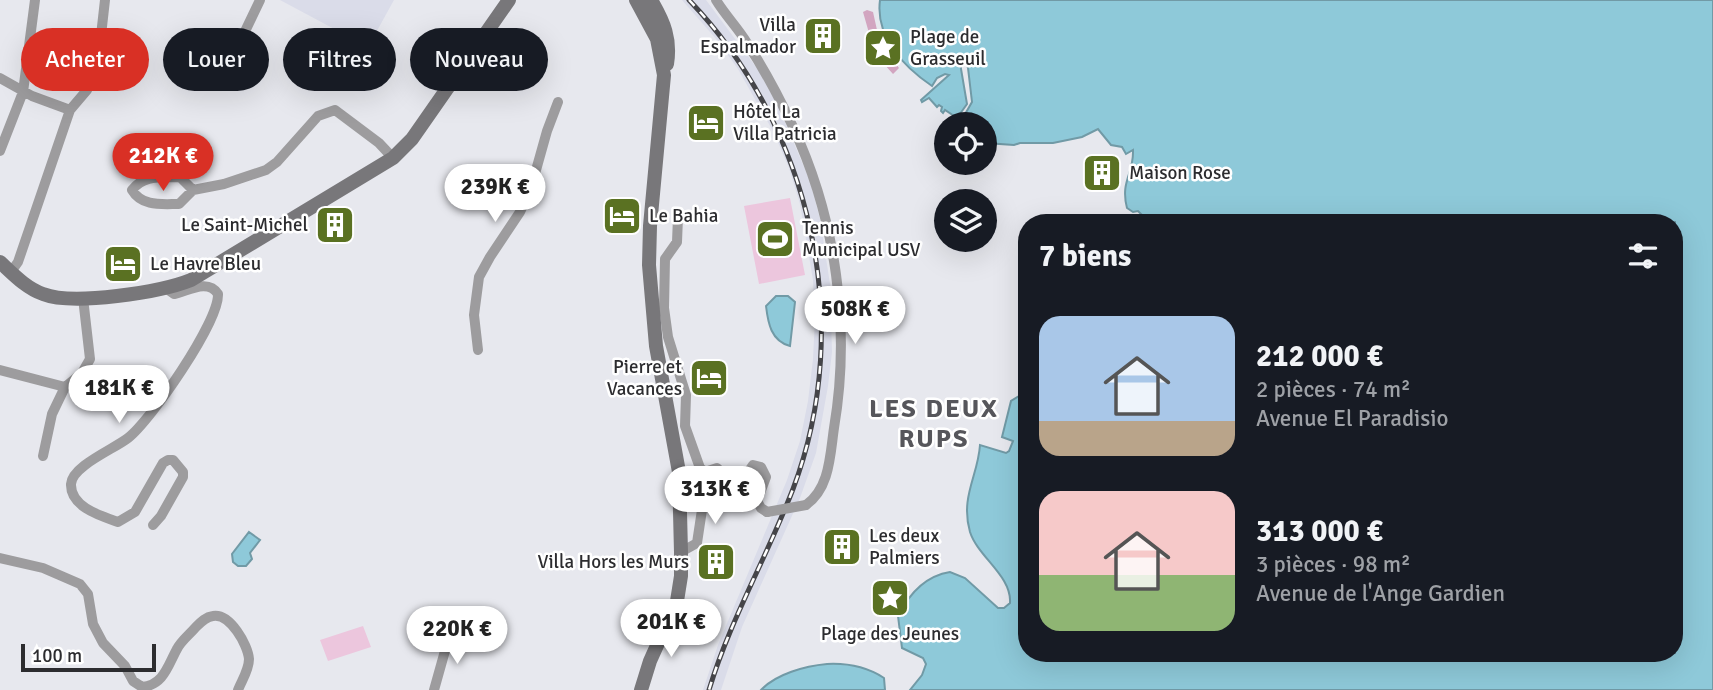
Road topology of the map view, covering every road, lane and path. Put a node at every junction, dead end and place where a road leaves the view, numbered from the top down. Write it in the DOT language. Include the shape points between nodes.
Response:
graph roads {
  1 [pos="35,0"];
  2 [pos="105,0"];
  3 [pos="260,0"];
  4 [pos="509,0"];
  5 [pos="636,0"];
  6 [pos="651,0"];
  7 [pos="716,0"];
  8 [pos="657,24"];
  9 [pos="247,28"];
  10 [pos="0,78"];
  11 [pos="23,92"];
  12 [pos="558,102"];
  13 [pos="71,110"];
  14 [pos="0,151"];
  15 [pos="393,158"];
  16 [pos="192,190"];
  17 [pos="678,217"];
  18 [pos="5,267"];
  19 [pos="167,289"];
  20 [pos="83,298"];
  21 [pos="478,350"];
  22 [pos="0,370"];
  23 [pos="65,387"];
  24 [pos="43,456"];
  25 [pos="705,472"];
  26 [pos="153,525"];
  27 [pos="681,552"];
  28 [pos="0,558"];
  29 [pos="450,633"];
  30 [pos="237,690"];
  31 [pos="434,690"];
  32 [pos="640,690"];
  1 -- 11 [label="street"];
  2 -- 13 [label="street" via="97,71"];
  3 -- 9 [label="street"];
  4 -- 15 [label="main road" via="421,126"];
  5 -- 8 [label="main road"];
  6 -- 8 [label="main road"];
  7 -- 25 [label="street, bridge" via="747,43 793,127 815,185 834,264 841,326 836,414 821,490 806,505 767,512 757,501 765,477 761,467 752,465 738,487 730,489 717,468"];
  8 -- 27 [label="main road" via="669,41 649,265 656,346 679,472"];
  10 -- 11 [label="street"];
  11 -- 13 [label="street"];
  11 -- 14 [label="street"];
  12 -- 21 [label="street" via="531,188 480,277 474,315"];
  13 -- 18 [label="street" via="18,262"];
  15 -- 16 [label="street" via="335,110 317,116 266,170"];
  15 -- 19 [label="main road" via="191,281"];
  16 -- 16 [label="street" via="179,204 143,202 132,190 146,178 180,177"];
  17 -- 25 [label="street" via="677,242 665,258 664,307 685,395 685,426"];
  18 -- 20 [label="main road" via="45,295"];
  19 -- 20 [label="main road"];
  19 -- 26 [label="street" via="174,294 210,286 218,300 162,401 129,437 76,472 71,483 73,495 91,512 118,522 135,512 163,463 173,460 183,477"];
  20 -- 23 [label="street" via="90,359"];
  22 -- 23 [label="street"];
  23 -- 24 [label="street" via="52,414"];
  25 -- 27 [label="street" via="697,543"];
  27 -- 32 [label="main road" via="680,589"];
  28 -- 30 [label="street" via="43,568 80,584 88,594 93,624 103,643 142,687 157,683 178,646 201,622 221,616 247,650 248,666"];
  29 -- 31 [label="street"];
}
